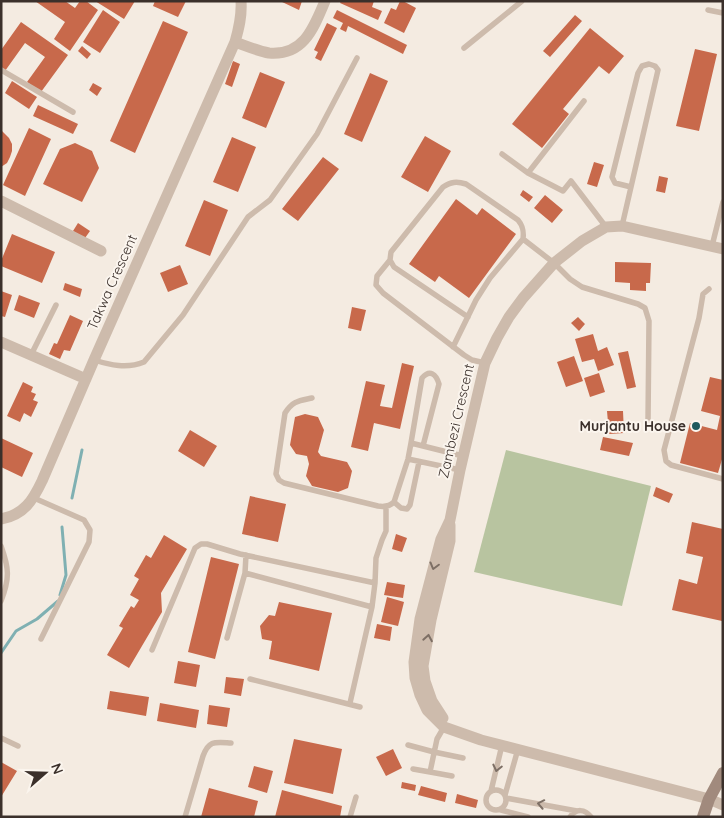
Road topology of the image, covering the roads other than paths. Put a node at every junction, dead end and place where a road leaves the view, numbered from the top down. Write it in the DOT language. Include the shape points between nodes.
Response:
graph roads {
  1 [pos="241,1"];
  2 [pos="325,1"];
  3 [pos="522,1"];
  4 [pos="708,10"];
  5 [pos="723,13"];
  6 [pos="235,42"];
  7 [pos="464,48"];
  8 [pos="357,58"];
  9 [pos="1,70"];
  10 [pos="584,101"];
  11 [pos="73,112"];
  12 [pos="502,154"];
  13 [pos="528,173"];
  14 [pos="631,187"];
  15 [pos="1,201"];
  16 [pos="723,202"];
  17 [pos="622,226"];
  18 [pos="606,227"];
  19 [pos="522,239"];
  20 [pos="717,248"];
  21 [pos="101,251"];
  22 [pos="390,260"];
  23 [pos="554,263"];
  24 [pos="709,289"];
  25 [pos="56,306"];
  26 [pos="468,317"];
  27 [pos="1,342"];
  28 [pos="453,347"];
  29 [pos="31,355"];
  30 [pos="94,360"];
  31 [pos="484,363"];
  32 [pos="86,379"];
  33 [pos="312,398"];
  34 [pos="648,421"];
  35 [pos="411,443"];
  36 [pos="423,446"];
  37 [pos="463,456"];
  38 [pos="408,459"];
  39 [pos="419,462"];
  40 [pos="460,470"];
  41 [pos="723,479"];
  42 [pos="34,498"];
  43 [pos="394,502"];
  44 [pos="386,507"];
  45 [pos="1,519"];
  46 [pos="1,546"];
  47 [pos="246,555"];
  48 [pos="245,572"];
  49 [pos="375,583"];
  50 [pos="1,601"];
  51 [pos="372,607"];
  52 [pos="227,638"];
  53 [pos="41,640"];
  54 [pos="152,650"];
  55 [pos="250,679"];
  56 [pos="350,703"];
  57 [pos="360,706"];
  58 [pos="449,728"];
  59 [pos="1,738"];
  60 [pos="231,743"];
  61 [pos="408,745"];
  62 [pos="502,745"];
  63 [pos="18,746"];
  64 [pos="518,749"];
  65 [pos="434,752"];
  66 [pos="463,758"];
  67 [pos="413,769"];
  68 [pos="430,772"];
  69 [pos="723,773"];
  70 [pos="452,776"];
  71 [pos="491,791"];
  72 [pos="356,796"];
  73 [pos="506,797"];
  74 [pos="710,799"];
  75 [pos="723,805"];
  76 [pos="501,810"];
  77 [pos="576,811"];
  78 [pos="185,817"];
  79 [pos="350,817"];
  80 [pos="528,817"];
  81 [pos="570,817"];
  82 [pos="591,817"];
  83 [pos="703,817"];
  1 -- 6 [label="street, Takwa Crescent" via="241,24"];
  2 -- 6 [label="street" via="312,31 294,49 268,53"];
  3 -- 7 [label="lane"];
  4 -- 5 [label="lane"];
  6 -- 30 [label="street, Takwa Crescent"];
  8 -- 30 [label="lane" via="317,134 270,200 248,217 183,315 144,362 134,366"];
  9 -- 11 [label="lane"];
  10 -- 13 [label="lane"];
  12 -- 13 [label="lane"];
  13 -- 18 [label="lane" via="563,191 571,181"];
  14 -- 14 [label="lane" via="658,70 649,64 642,66 638,73 612,177 615,182"];
  14 -- 17 [label="lane"];
  15 -- 21 [label="street"];
  16 -- 20 [label="lane"];
  17 -- 18 [label="street, Zambezi Crescent"];
  17 -- 20 [label="street, Zambezi Crescent"];
  18 -- 23 [label="street, Zambezi Crescent"];
  19 -- 22 [label="lane" via="524,232 518,220 466,184 450,182 391,252"];
  19 -- 23 [label="lane"];
  19 -- 26 [label="lane" via="490,278"];
  22 -- 26 [label="lane" via="394,267"];
  22 -- 28 [label="lane" via="376,276 376,285"];
  23 -- 31 [label="street, Zambezi Crescent" via="509,317"];
  23 -- 34 [label="lane" via="582,287 645,308 649,321"];
  24 -- 41 [label="lane" via="703,294 664,450 666,461 671,465"];
  25 -- 29 [label="lane"];
  26 -- 28 [label="lane"];
  27 -- 29 [label="street"];
  28 -- 31 [label="lane" via="464,356"];
  29 -- 32 [label="street"];
  30 -- 32 [label="street, Takwa Crescent"];
  31 -- 37 [label="street, Zambezi Crescent"];
  32 -- 42 [label="street, Takwa Crescent"];
  33 -- 44 [label="lane" via="290,405 285,413 276,474 279,480"];
  35 -- 36 [label="lane"];
  35 -- 36 [label="lane" via="422,378 430,374 437,378 439,384"];
  35 -- 38 [label="lane"];
  36 -- 37 [label="lane"];
  37 -- 40 [label="street, Zambezi Crescent"];
  38 -- 39 [label="lane"];
  38 -- 43 [label="lane"];
  39 -- 40 [label="lane"];
  39 -- 43 [label="lane" via="410,505 407,509 401,508"];
  40 -- 58 [label="street, Zambezi Crescent" via="450,520 441,539 420,619 414,662 415,678 427,710"];
  42 -- 45 [label="street, Takwa Crescent" via="24,509"];
  42 -- 53 [label="lane" via="84,520 90,530 89,542"];
  43 -- 44 [label="lane"];
  44 -- 49 [label="lane" via="386,531 376,558"];
  46 -- 50 [label="lane" via="8,574"];
  47 -- 48 [label="lane"];
  47 -- 49 [label="lane"];
  47 -- 54 [label="lane" via="207,544 195,548"];
  48 -- 51 [label="lane"];
  48 -- 52 [label="lane"];
  49 -- 51 [label="lane"];
  51 -- 56 [label="lane"];
  55 -- 56 [label="lane"];
  56 -- 57 [label="lane"];
  58 -- 62 [label="street, Zambezi Crescent"];
  58 -- 65 [label="lane" via="436,739"];
  59 -- 63 [label="lane"];
  60 -- 78 [label="lane" via="217,742 206,748"];
  61 -- 65 [label="lane"];
  62 -- 64 [label="street, Zambezi Crescent"];
  62 -- 71 [label="lane, one-way"];
  64 -- 73 [label="lane"];
  64 -- 74 [label="street, Zambezi Crescent"];
  65 -- 66 [label="lane"];
  65 -- 68 [label="lane"];
  67 -- 68 [label="lane"];
  68 -- 70 [label="lane"];
  69 -- 74 [label="main road"];
  71 -- 73 [label="lane" via="499,790"];
  71 -- 76 [label="lane" via="486,797 487,805 493,810"];
  72 -- 79 [label="lane"];
  73 -- 76 [label="lane" via="506,804"];
  77 -- 73 [label="lane, one-way"];
  74 -- 75 [label="street, Zambezi Crescent"];
  74 -- 83 [label="main road"];
  76 -- 80 [label="lane"];
  77 -- 81 [label="lane"];
  77 -- 82 [label="lane" via="584,811"];
}
